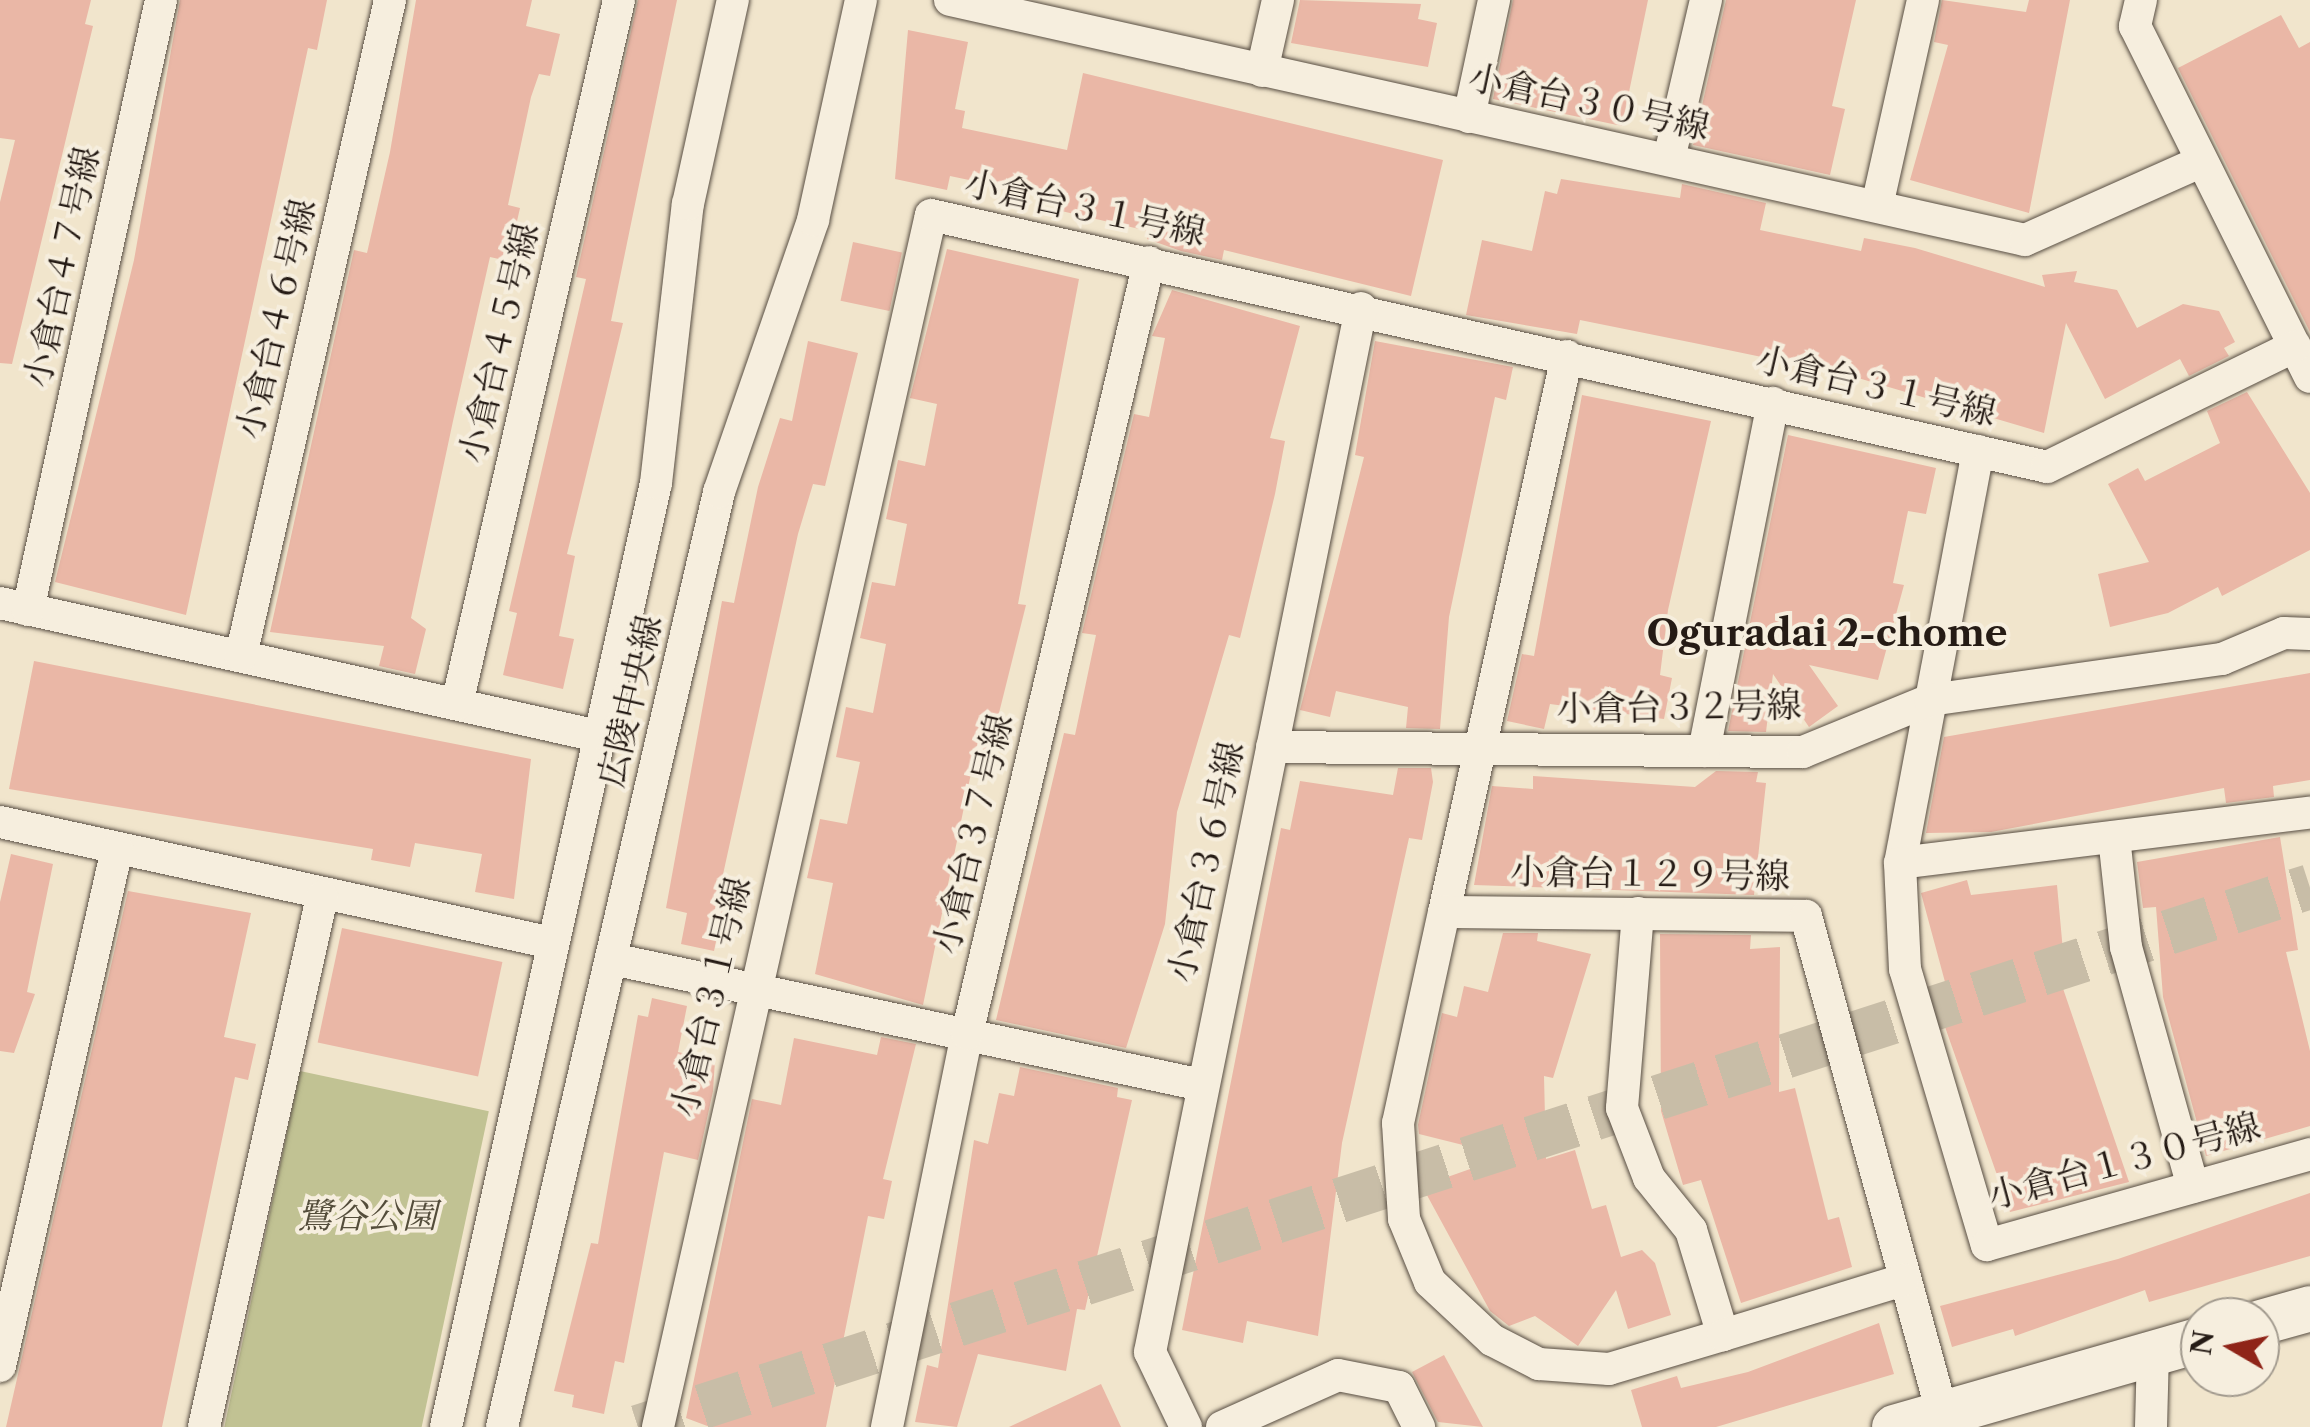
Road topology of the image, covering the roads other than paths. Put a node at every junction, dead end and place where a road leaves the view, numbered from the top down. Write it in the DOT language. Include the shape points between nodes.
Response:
graph roads {
  1 [pos="162,0"];
  2 [pos="390,0"];
  3 [pos="620,0"];
  4 [pos="733,0"];
  5 [pos="860,0"];
  6 [pos="950,0"];
  7 [pos="1278,0"];
  8 [pos="1494,0"];
  9 [pos="1706,0"];
  10 [pos="1923,0"];
  11 [pos="2141,0"];
  12 [pos="1054,12"];
  13 [pos="1262,70"];
  14 [pos="1468,117"];
  15 [pos="1669,159"];
  16 [pos="2200,162"];
  17 [pos="1876,206"];
  18 [pos="1149,262"];
  19 [pos="1361,308"];
  20 [pos="2295,346"];
  21 [pos="1566,356"];
  22 [pos="2310,377"];
  23 [pos="1773,404"];
  24 [pos="1978,451"];
  25 [pos="14,606"];
  26 [pos="2310,634"];
  27 [pos="241,656"];
  28 [pos="1930,700"];
  29 [pos="456,704"];
  30 [pos="598,736"];
  31 [pos="1272,747"];
  32 [pos="1480,749"];
  33 [pos="1704,751"];
  34 [pos="2310,813"];
  35 [pos="0,822"];
  36 [pos="2114,837"];
  37 [pos="117,849"];
  38 [pos="1900,864"];
  39 [pos="322,897"];
  40 [pos="1444,912"];
  41 [pos="1638,914"];
  42 [pos="552,943"];
  43 [pos="612,959"];
  44 [pos="754,987"];
  45 [pos="967,1034"];
  46 [pos="1197,1084"];
  47 [pos="2310,1154"];
  48 [pos="2192,1187"];
  49 [pos="1904,1280"];
  50 [pos="2310,1308"];
  51 [pos="2280,1316"];
  52 [pos="1723,1335"];
  53 [pos="2180,1345"];
  54 [pos="2153,1353"];
  55 [pos="0,1366"];
  56 [pos="1946,1420"];
  57 [pos="204,1427"];
  58 [pos="446,1427"];
  59 [pos="502,1427"];
  60 [pos="658,1427"];
  61 [pos="887,1427"];
  62 [pos="1186,1427"];
  63 [pos="1222,1427"];
  64 [pos="1419,1427"];
  65 [pos="1894,1427"];
  66 [pos="2151,1427"];
  1 -- 25 [label="street, 小倉台４７号線"];
  2 -- 27 [label="street, 小倉台４６号線"];
  3 -- 29 [label="street, 小倉台４５号線"];
  4 -- 30 [label="street, 広陵中央線" via="688,204 656,483"];
  5 -- 43 [label="street, 広陵中央線" via="813,220 719,492"];
  6 -- 12 [label="street, 小倉台３０号線"];
  7 -- 13 [label="street"];
  8 -- 14 [label="street"];
  9 -- 15 [label="street"];
  10 -- 17 [label="street"];
  11 -- 16 [label="street" via="2136,26"];
  12 -- 13 [label="street, 小倉台３０号線"];
  13 -- 14 [label="street, 小倉台３０号線"];
  14 -- 15 [label="street, 小倉台３０号線"];
  15 -- 17 [label="street, 小倉台３０号線"];
  16 -- 17 [label="street, 小倉台３０号線" via="2025,240"];
  16 -- 20 [label="street"];
  18 -- 19 [label="street, 小倉台３１号線"];
  18 -- 44 [label="street, 小倉台３１号線" via="931,215"];
  18 -- 45 [label="street, 小倉台３７号線"];
  19 -- 21 [label="street, 小倉台３１号線"];
  19 -- 31 [label="street, 小倉台３６号線"];
  20 -- 22 [label="street"];
  20 -- 24 [label="street, 小倉台３１号線" via="2047,467"];
  21 -- 23 [label="street, 小倉台３１号線"];
  21 -- 32 [label="street, 小倉台１２９号線"];
  23 -- 24 [label="street, 小倉台３１号線"];
  23 -- 33 [label="street"];
  24 -- 28 [label="street"];
  25 -- 27 [label="street"];
  26 -- 28 [label="street, 小倉台３２号線" via="2284,633 2222,659"];
  27 -- 29 [label="street"];
  28 -- 33 [label="street, 小倉台３２号線" via="1802,752"];
  28 -- 38 [label="street"];
  29 -- 30 [label="street"];
  30 -- 42 [label="street, 広陵中央線"];
  31 -- 32 [label="street, 小倉台３２号線"];
  31 -- 46 [label="street, 小倉台３６号線"];
  32 -- 33 [label="street, 小倉台３２号線"];
  32 -- 40 [label="street, 小倉台１２９号線"];
  34 -- 36 [label="street"];
  35 -- 37 [label="street"];
  36 -- 38 [label="street"];
  36 -- 48 [label="street" via="2126,947"];
  37 -- 39 [label="street"];
  37 -- 55 [label="street"];
  38 -- 48 [label="street, 小倉台１３０号線" via="1906,969 1987,1245"];
  39 -- 42 [label="street"];
  39 -- 57 [label="street"];
  40 -- 41 [label="street, 小倉台１２９号線"];
  40 -- 52 [label="street" via="1398,1122 1404,1219 1430,1282 1492,1340 1539,1364 1609,1370"];
  41 -- 49 [label="street, 小倉台１２９号線" via="1806,916"];
  41 -- 52 [label="street" via="1622,1108 1649,1178 1691,1230"];
  42 -- 58 [label="street, 広陵中央線"];
  43 -- 44 [label="street"];
  43 -- 59 [label="street, 広陵中央線"];
  44 -- 45 [label="street"];
  44 -- 60 [label="street, 小倉台３１号線"];
  45 -- 46 [label="street"];
  45 -- 61 [label="street, 小倉台３７号線"];
  46 -- 62 [label="street, 小倉台３６号線" via="1150,1352"];
  47 -- 48 [label="street, 小倉台１３０号線"];
  49 -- 52 [label="street"];
  49 -- 56 [label="street, 小倉台１２９号線"];
  50 -- 51 [label="street"];
  53 -- 54 [label="street"];
  54 -- 56 [label="street"];
  54 -- 66 [label="street"];
  56 -- 65 [label="street"];
  63 -- 64 [label="street" via="1338,1375 1399,1386"];
}
